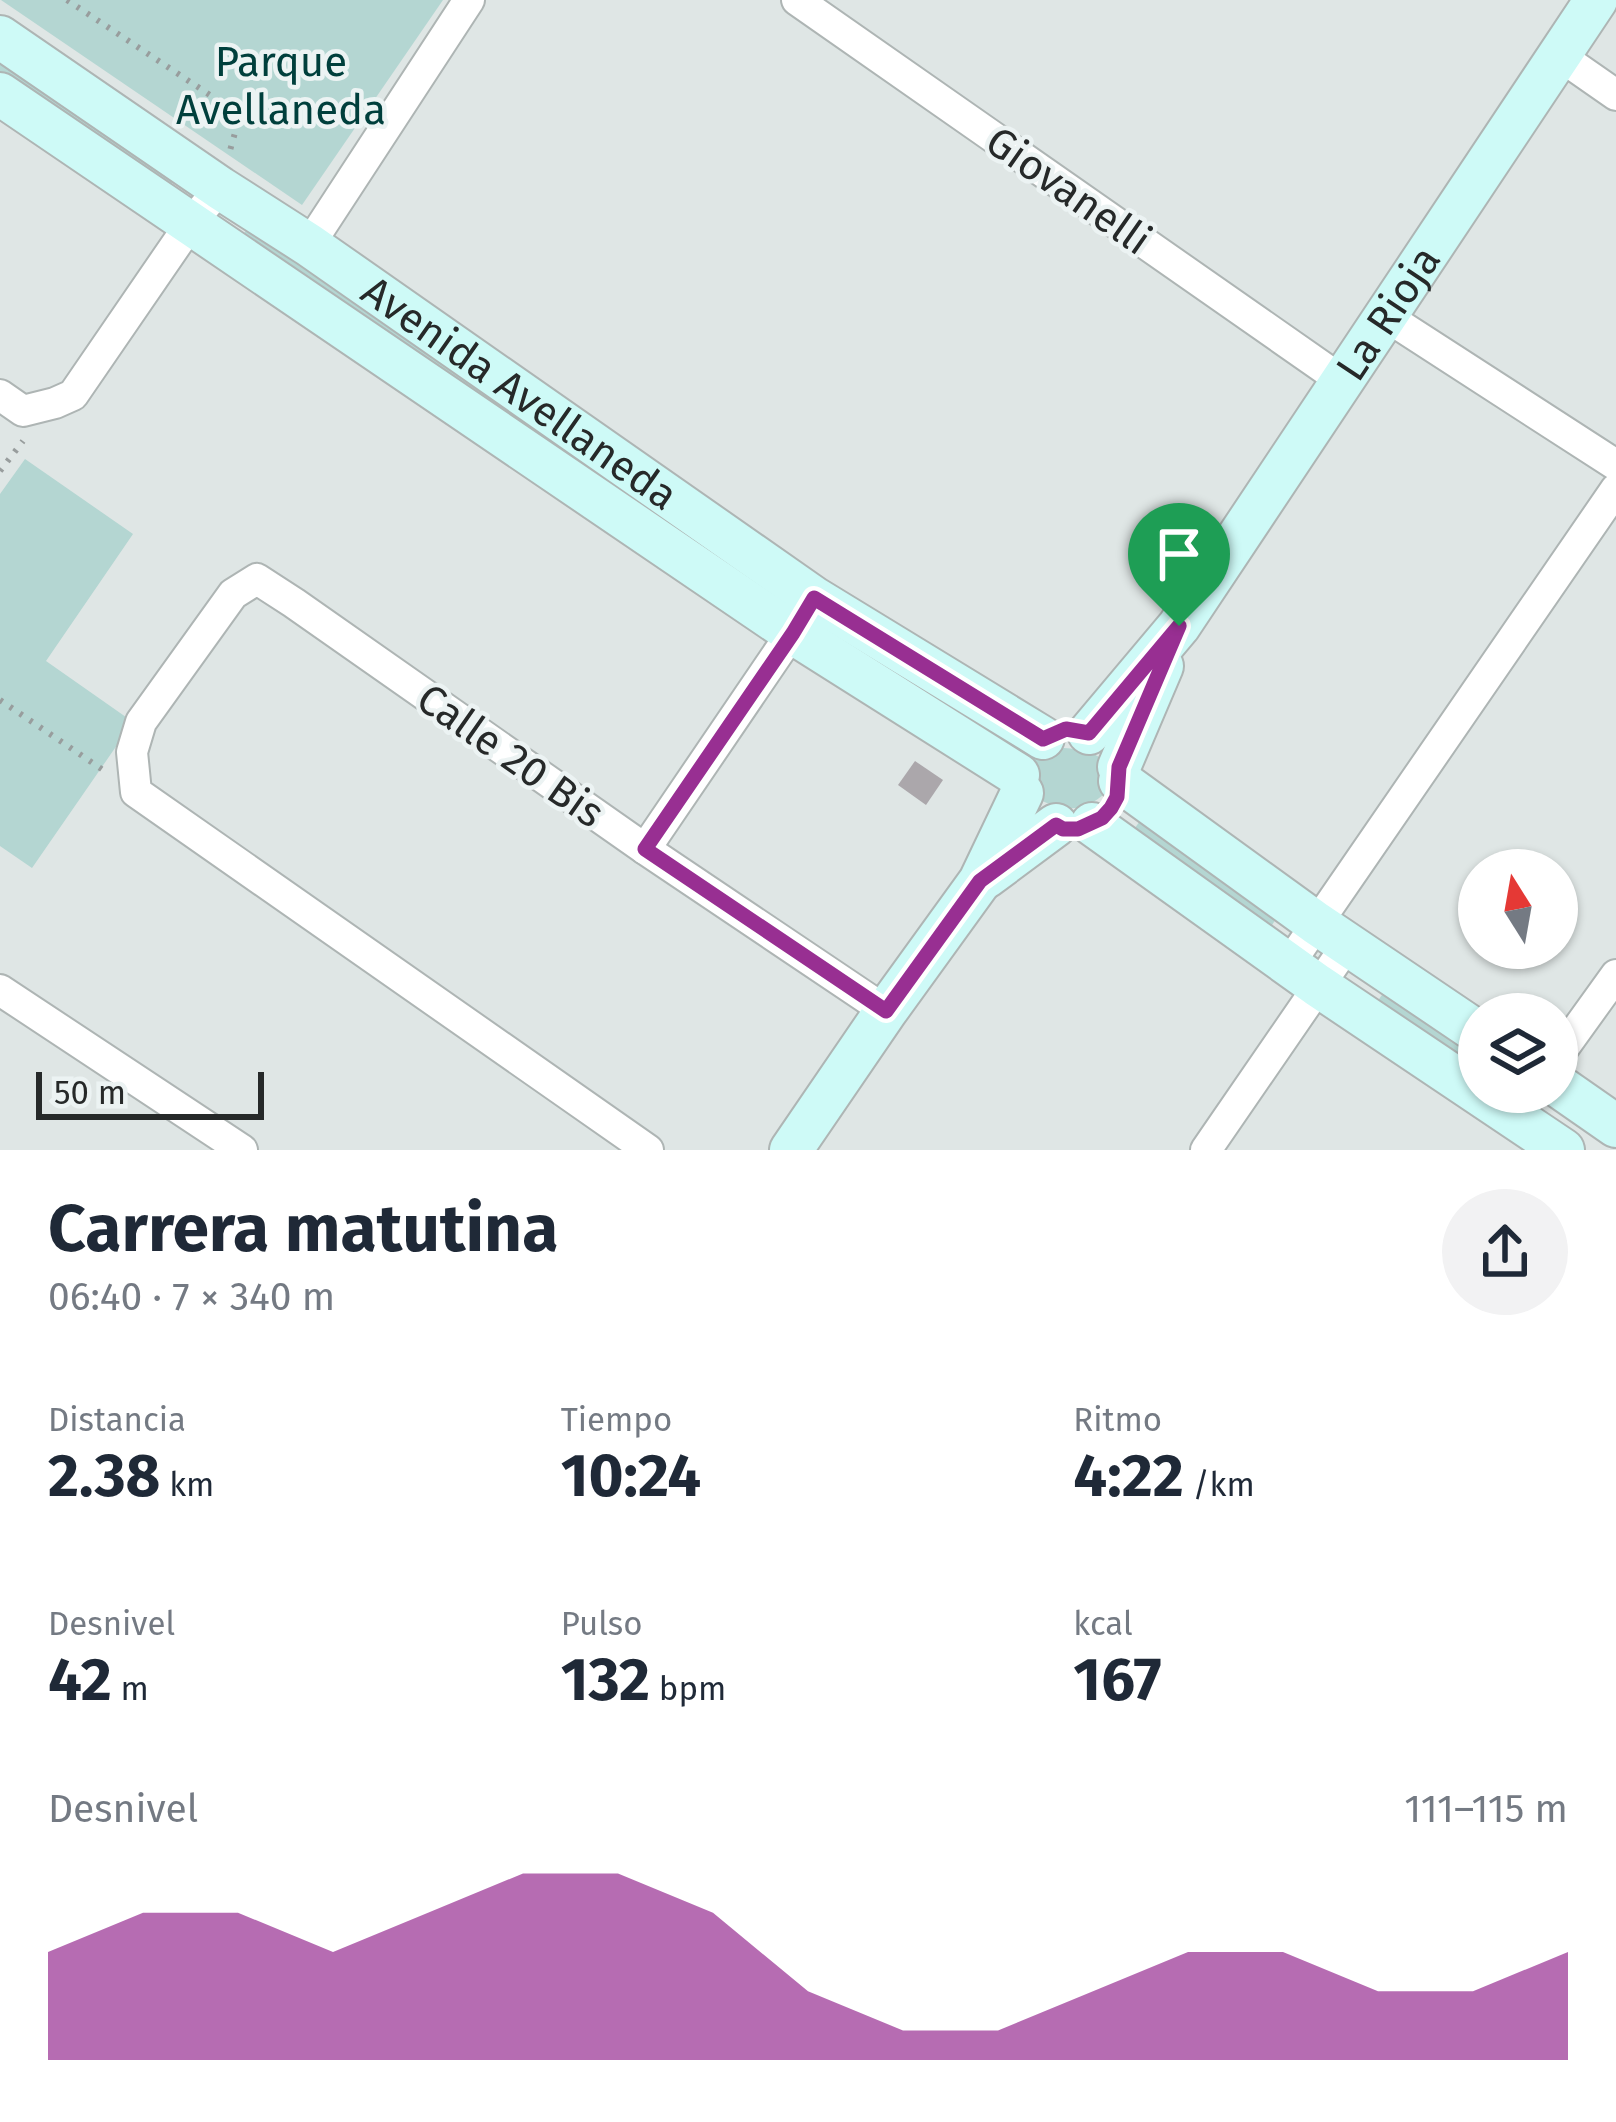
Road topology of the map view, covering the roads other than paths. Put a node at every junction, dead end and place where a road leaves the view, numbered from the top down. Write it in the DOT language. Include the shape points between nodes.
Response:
graph roads {
  1 [pos="469,0"];
  2 [pos="797,0"];
  3 [pos="1596,0"];
  4 [pos="0,37"];
  5 [pos="1559,56"];
  6 [pos="0,94"];
  7 [pos="1616,95"];
  8 [pos="220,188"];
  9 [pos="191,223"];
  10 [pos="309,245"];
  11 [pos="1384,315"];
  12 [pos="1341,380"];
  13 [pos="0,395"];
  14 [pos="1616,465"];
  15 [pos="1616,489"];
  16 [pos="804,615"];
  17 [pos="1179,626"];
  18 [pos="1089,733"];
  19 [pos="1043,739"];
  20 [pos="1119,774"];
  21 [pos="1020,784"];
  22 [pos="1074,824"];
  23 [pos="645,849"];
  24 [pos="980,881"];
  25 [pos="1331,934"];
  26 [pos="1303,974"];
  27 [pos="1616,975"];
  28 [pos="0,990"];
  29 [pos="886,1011"];
  30 [pos="1458,1019"];
  31 [pos="1578,1028"];
  32 [pos="1578,1100"];
  33 [pos="1609,1121"];
  34 [pos="242,1150"];
  35 [pos="648,1150"];
  36 [pos="791,1150"];
  37 [pos="1206,1150"];
  38 [pos="1563,1150"];
  39 [pos="1572,1150"];
  1 -- 10 [label="street"];
  2 -- 12 [label="street, Giovanelli"];
  3 -- 5 [label="main road, La Rioja"];
  4 -- 8 [label="main road, Avenida Avellaneda"];
  5 -- 7 [label="street"];
  5 -- 11 [label="main road, La Rioja"];
  6 -- 9 [label="main road, Avenida Avellaneda"];
  8 -- 9 [label="street"];
  8 -- 10 [label="main road, Avenida Avellaneda"];
  9 -- 13 [label="street" via="74,395 23,411"];
  9 -- 16 [label="main road, Avenida Avellaneda"];
  10 -- 16 [label="main road, Avenida Avellaneda"];
  11 -- 12 [label="main road, La Rioja"];
  11 -- 14 [label="street"];
  12 -- 17 [label="main road, La Rioja"];
  15 -- 25 [label="street"];
  16 -- 19 [label="main road, Avenida Avellaneda"];
  16 -- 21 [label="main road, Avenida Avellaneda"];
  16 -- 23 [label="street"];
  17 -- 18 [label="main road, La Rioja"];
  17 -- 20 [label="main road, La Rioja"];
  18 -- 19 [label="main road" via="1066,729"];
  18 -- 20 [label="main road" via="1110,748"];
  19 -- 21 [label="main road" via="1025,757"];
  20 -- 22 [label="main road" via="1111,808"];
  20 -- 25 [label="main road"];
  21 -- 22 [label="main road" via="1046,823"];
  21 -- 24 [label="main road"];
  22 -- 24 [label="main road"];
  22 -- 26 [label="main road"];
  23 -- 29 [label="street, Calle 20 Bis"];
  23 -- 35 [label="street, Calle 20 Bis" via="257,579 233,594 141,722 132,752 136,792"];
  24 -- 29 [label="main road"];
  25 -- 26 [label="street"];
  25 -- 30 [label="main road"];
  26 -- 37 [label="street"];
  26 -- 38 [label="main road"];
  27 -- 31 [label="street"];
  28 -- 34 [label="street"];
  29 -- 36 [label="main road"];
  32 -- 33 [label="main road"];
  33 -- 39 [label="street"];
}
